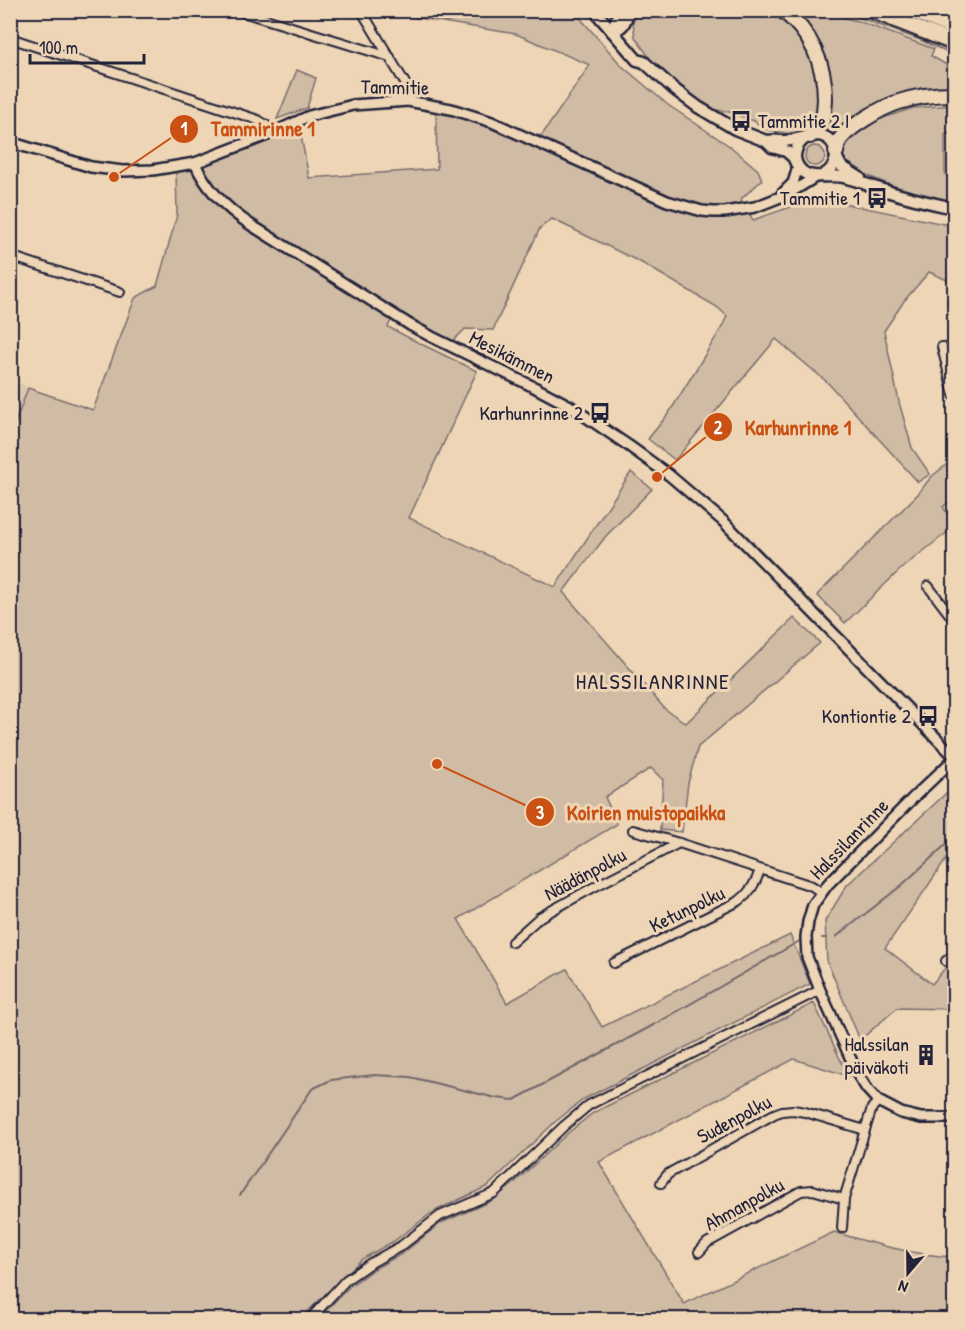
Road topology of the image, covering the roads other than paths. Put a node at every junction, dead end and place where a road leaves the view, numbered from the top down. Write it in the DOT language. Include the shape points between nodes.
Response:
graph roads {
  1 [pos="236,10"];
  2 [pos="362,10"];
  3 [pos="594,10"];
  4 [pos="604,10"];
  5 [pos="620,10"];
  6 [pos="629,10"];
  7 [pos="782,10"];
  8 [pos="870,10"];
  9 [pos="910,10"];
  10 [pos="936,10"];
  11 [pos="954,19"];
  12 [pos="615,27"];
  13 [pos="954,28"];
  14 [pos="10,38"];
  15 [pos="954,43"];
  16 [pos="390,57"];
  17 [pos="954,94"];
  18 [pos="408,102"];
  19 [pos="270,134"];
  20 [pos="809,136"];
  21 [pos="766,141"];
  22 [pos="10,142"];
  23 [pos="836,154"];
  24 [pos="195,163"];
  25 [pos="797,166"];
  26 [pos="819,176"];
  27 [pos="881,189"];
  28 [pos="772,200"];
  29 [pos="954,208"];
  30 [pos="10,256"];
  31 [pos="120,292"];
  32 [pos="942,347"];
  33 [pos="954,395"];
  34 [pos="928,586"];
  35 [pos="954,620"];
  36 [pos="954,757"];
  37 [pos="633,830"];
  38 [pos="679,843"];
  39 [pos="760,870"];
  40 [pos="821,892"];
  41 [pos="512,942"];
  42 [pos="954,954"];
  43 [pos="946,961"];
  44 [pos="614,963"];
  45 [pos="820,990"];
  46 [pos="878,1101"];
  47 [pos="954,1118"];
  48 [pos="865,1130"];
  49 [pos="661,1184"];
  50 [pos="844,1199"];
  51 [pos="842,1228"];
  52 [pos="699,1252"];
  53 [pos="309,1320"];
  1 -- 16 [label="street"];
  2 -- 16 [label="street"];
  3 -- 12 [label="main road"];
  4 -- 12 [label="main road"];
  5 -- 12 [label="main road"];
  6 -- 12 [label="main road" via="625,22"];
  7 -- 20 [label="highway" via="808,38 823,74 823,119 818,130"];
  8 -- 15 [label="highway"];
  9 -- 13 [label="highway"];
  10 -- 11 [label="highway"];
  12 -- 21 [label="main road" via="644,62 674,89 735,129"];
  14 -- 19 [label="street" via="258,120"];
  16 -- 18 [label="street" via="405,83"];
  17 -- 23 [label="highway" via="914,98 883,109 845,134"];
  18 -- 19 [label="street, Tammitie" via="353,105 309,116"];
  18 -- 28 [label="street, Tammitie" via="468,113 691,208 725,212"];
  19 -- 24 [label="street, Tammitie"];
  20 -- 21 [label="main road"];
  20 -- 23 [label="main road" via="827,138"];
  20 -- 25 [label="main road" via="798,144"];
  21 -- 25 [label="main road" via="790,154"];
  22 -- 24 [label="street, Tammitie" via="108,169 135,171"];
  23 -- 26 [label="main road" via="832,169"];
  23 -- 27 [label="main road" via="846,170"];
  24 -- 36 [label="street, Mesikämmen" via="236,216 410,325 570,406 669,475 723,522"];
  25 -- 26 [label="main road" via="806,174"];
  25 -- 28 [label="street, Tammitie" via="793,183"];
  26 -- 27 [label="main road" via="840,176"];
  26 -- 28 [label="street, Tammitie"];
  27 -- 29 [label="main road"];
  30 -- 31 [label="street"];
  32 -- 33 [label="street"];
  34 -- 35 [label="street"];
  36 -- 40 [label="street, Halssilanrinne"];
  37 -- 38 [label="street"];
  38 -- 39 [label="street"];
  38 -- 41 [label="street, Näädänpolku" via="540,917"];
  39 -- 40 [label="street"];
  39 -- 44 [label="street, Ketunpolku" via="747,895 739,901"];
  40 -- 45 [label="street, Halssilanrinne" via="813,905 806,937 807,957"];
  42 -- 43 [label="street"];
  45 -- 46 [label="street, Halssilanrinne" via="858,1075"];
  45 -- 53 [label="street" via="589,1105 494,1192 440,1216 346,1280"];
  46 -- 47 [label="street" via="912,1116"];
  46 -- 48 [label="street"];
  48 -- 49 [label="street, Sudenpolku" via="805,1112 782,1111 668,1174"];
  48 -- 50 [label="street"];
  50 -- 51 [label="street"];
  50 -- 52 [label="street, Ahmanpolku" via="813,1190 801,1191 707,1242"];
}
